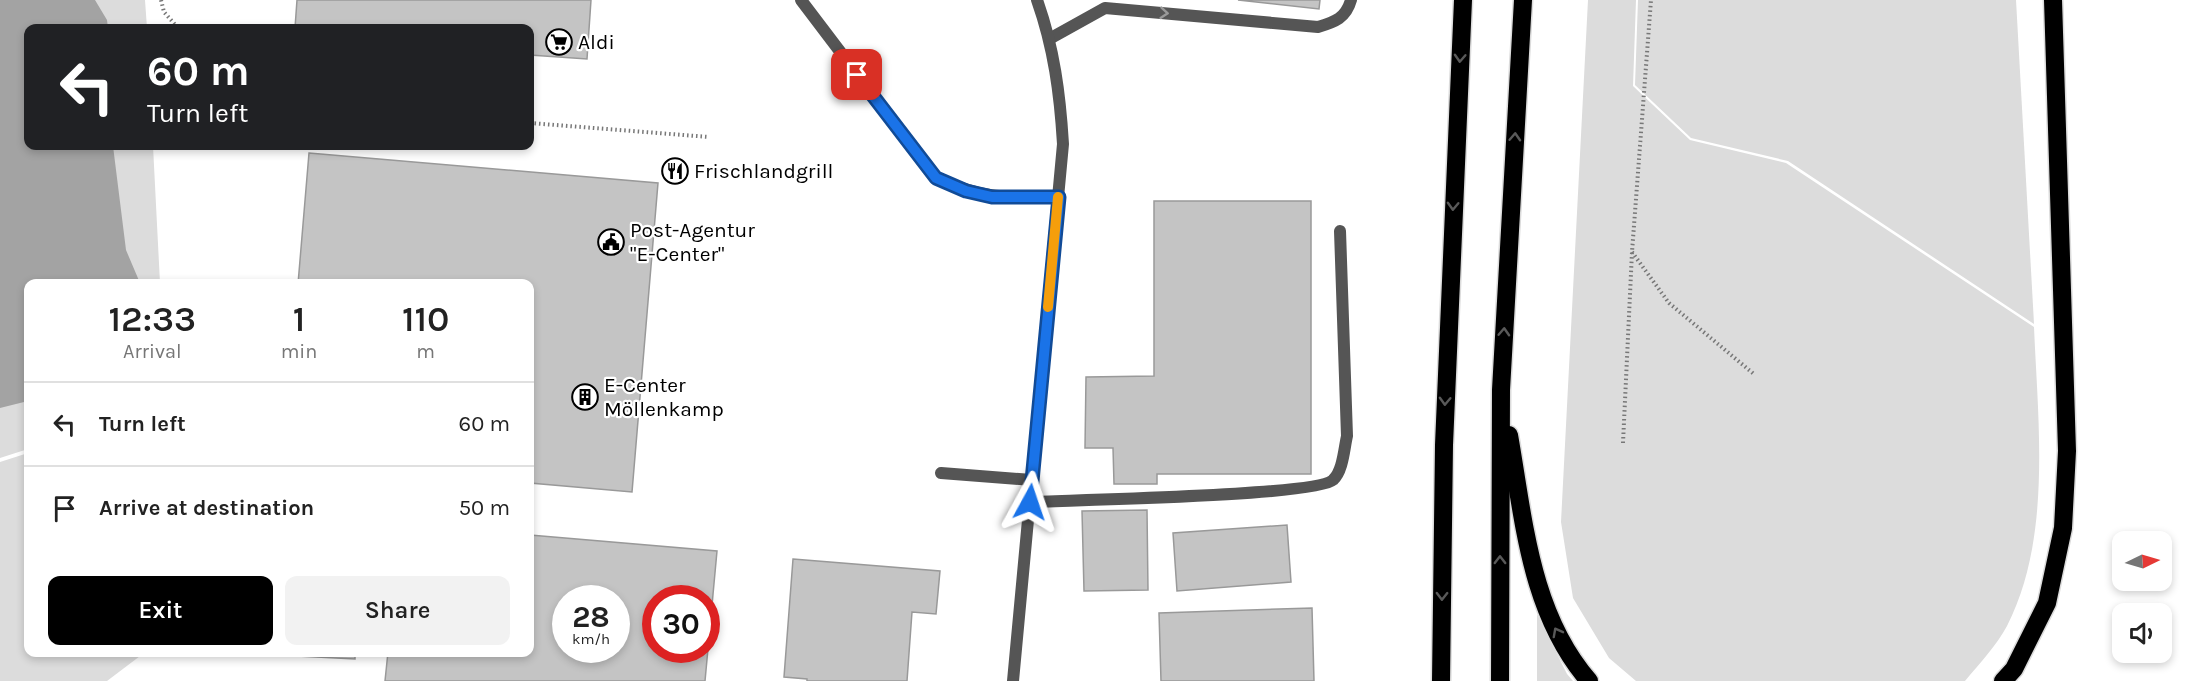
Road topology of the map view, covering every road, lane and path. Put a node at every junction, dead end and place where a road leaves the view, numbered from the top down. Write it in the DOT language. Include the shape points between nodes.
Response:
graph roads {
  1 [pos="161,0"];
  2 [pos="801,0"];
  3 [pos="1038,0"];
  4 [pos="1351,0"];
  5 [pos="1463,0"];
  6 [pos="1523,0"];
  7 [pos="1651,0"];
  8 [pos="2053,0"];
  9 [pos="175,24"];
  10 [pos="1051,38"];
  11 [pos="534,123"];
  12 [pos="710,137"];
  13 [pos="1059,197"];
  14 [pos="1340,231"];
  15 [pos="1632,252"];
  16 [pos="1755,375"];
  17 [pos="1501,390"];
  18 [pos="1623,443"];
  19 [pos="940,473"];
  20 [pos="1032,480"];
  21 [pos="1030,502"];
  22 [pos="1013,681"];
  23 [pos="1441,681"];
  24 [pos="1500,681"];
  25 [pos="1589,681"];
  26 [pos="2003,681"];
  1 -- 9 [label="path"];
  2 -- 13 [label="street" via="936,178 992,197"];
  3 -- 10 [label="street"];
  10 -- 4 [label="street, one-way" via="1106,8 1318,27 1338,21"];
  5 -- 23 [label="highway, one-way" via="1444,445"];
  17 -- 6 [label="highway, one-way"];
  7 -- 15 [label="path"];
  8 -- 26 [label="highway" via="2067,451 2063,528 2047,603 2014,669"];
  10 -- 13 [label="street" via="1063,144"];
  11 -- 12 [label="path"];
  13 -- 20 [label="street"];
  14 -- 21 [label="street" via="1347,436 1333,480 1321,486 1249,493"];
  15 -- 16 [label="path" via="1669,303"];
  15 -- 18 [label="path"];
  24 -- 17 [label="highway, one-way"];
  25 -- 17 [label="highway, one-way" via="1575,665 1548,614 1530,561"];
  19 -- 20 [label="street"];
  20 -- 21 [label="street"];
  21 -- 22 [label="street"];
}
